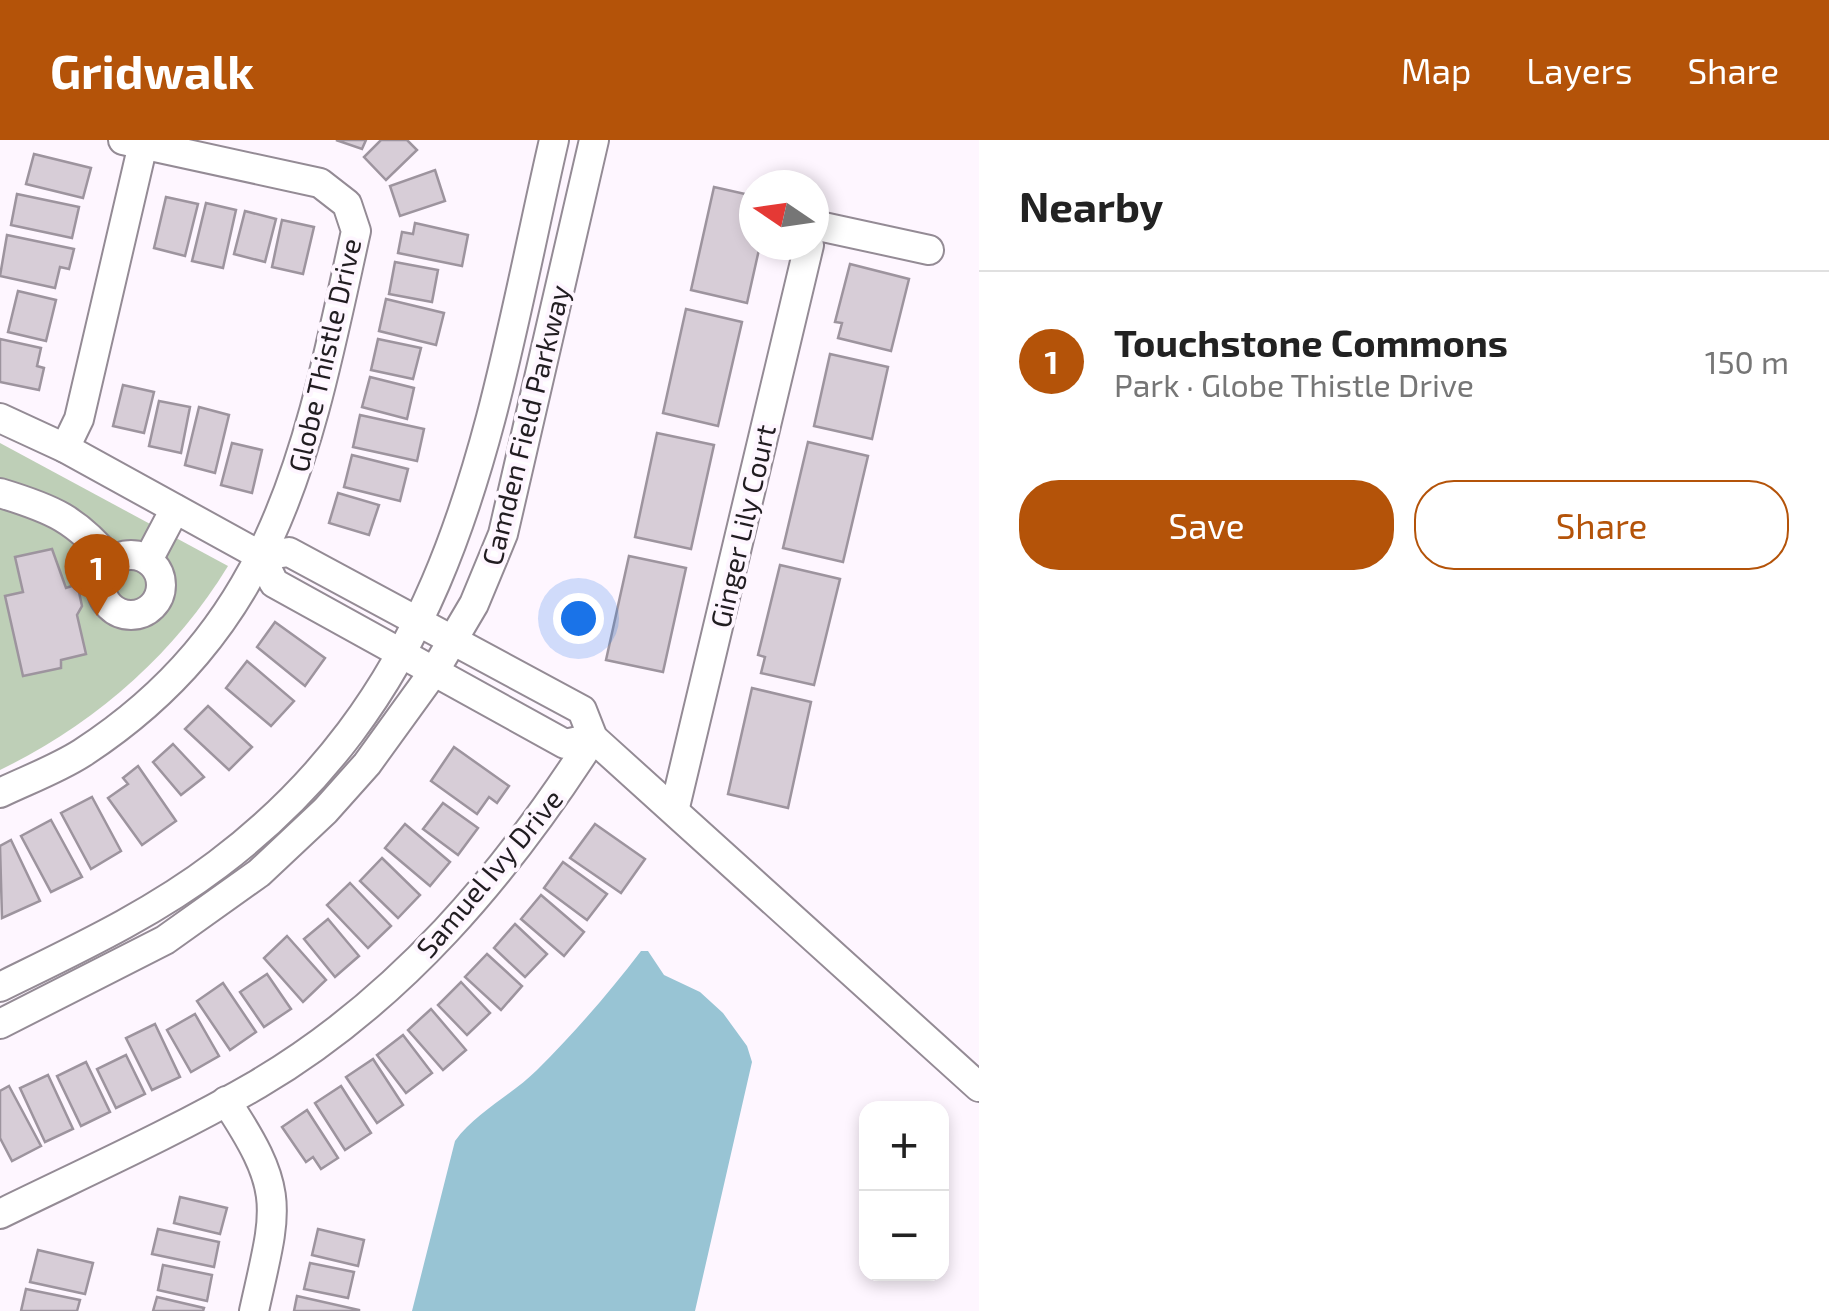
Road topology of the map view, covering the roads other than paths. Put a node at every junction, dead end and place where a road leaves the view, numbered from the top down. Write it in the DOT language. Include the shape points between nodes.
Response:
graph roads {
  1 [pos="554,140"];
  2 [pos="594,140"];
  3 [pos="133,142"];
  4 [pos="829,228"];
  5 [pos="929,250"];
  6 [pos="805,260"];
  7 [pos="0,418"];
  8 [pos="65,448"];
  9 [pos="0,493"];
  10 [pos="175,509"];
  11 [pos="261,556"];
  12 [pos="148,560"];
  13 [pos="112,562"];
  14 [pos="420,621"];
  15 [pos="454,640"];
  16 [pos="402,652"];
  17 [pos="435,670"];
  18 [pos="593,738"];
  19 [pos="0,793"];
  20 [pos="674,807"];
  21 [pos="0,986"];
  22 [pos="0,1024"];
  23 [pos="979,1087"];
  24 [pos="226,1101"];
  25 [pos="0,1214"];
  26 [pos="254,1311"];
  1 -- 14 [label="street, Camden Field Parkway" via="469,501"];
  2 -- 15 [label="street, Camden Field Parkway" via="504,534"];
  3 -- 8 [label="street" via="78,419"];
  3 -- 11 [label="street, Globe Thistle Drive" via="320,183 348,204 356,231 304,455"];
  4 -- 5 [label="street"];
  6 -- 20 [label="street, Ginger Lily Court"];
  7 -- 8 [label="street"];
  8 -- 10 [label="street"];
  9 -- 13 [label="street" via="74,522"];
  10 -- 11 [label="street"];
  10 -- 12 [label="street"];
  11 -- 14 [label="street" via="289,552"];
  11 -- 16 [label="street" via="274,583"];
  11 -- 19 [label="street, Globe Thistle Drive" via="204,642 142,706 81,754"];
  12 -- 13 [label="street" via="130,555"];
  12 -- 13 [label="street" via="159,576 159,595 146,610 127,615 104,598 102,578"];
  14 -- 15 [label="street"];
  14 -- 16 [label="street, Camden Field Parkway"];
  15 -- 17 [label="street, Camden Field Parkway"];
  15 -- 18 [label="street" via="582,710"];
  16 -- 17 [label="street"];
  16 -- 21 [label="street, Camden Field Parkway" via="328,760 237,848 138,916"];
  17 -- 18 [label="street" via="565,744"];
  17 -- 22 [label="street, Camden Field Parkway" via="367,764 259,874 140,954"];
  18 -- 20 [label="street"];
  18 -- 24 [label="street, Samuel Ivy Drive" via="530,832 426,953 328,1037"];
  20 -- 23 [label="street"];
  24 -- 25 [label="street, Samuel Ivy Drive"];
  24 -- 26 [label="street" via="270,1174 272,1232"];
}
